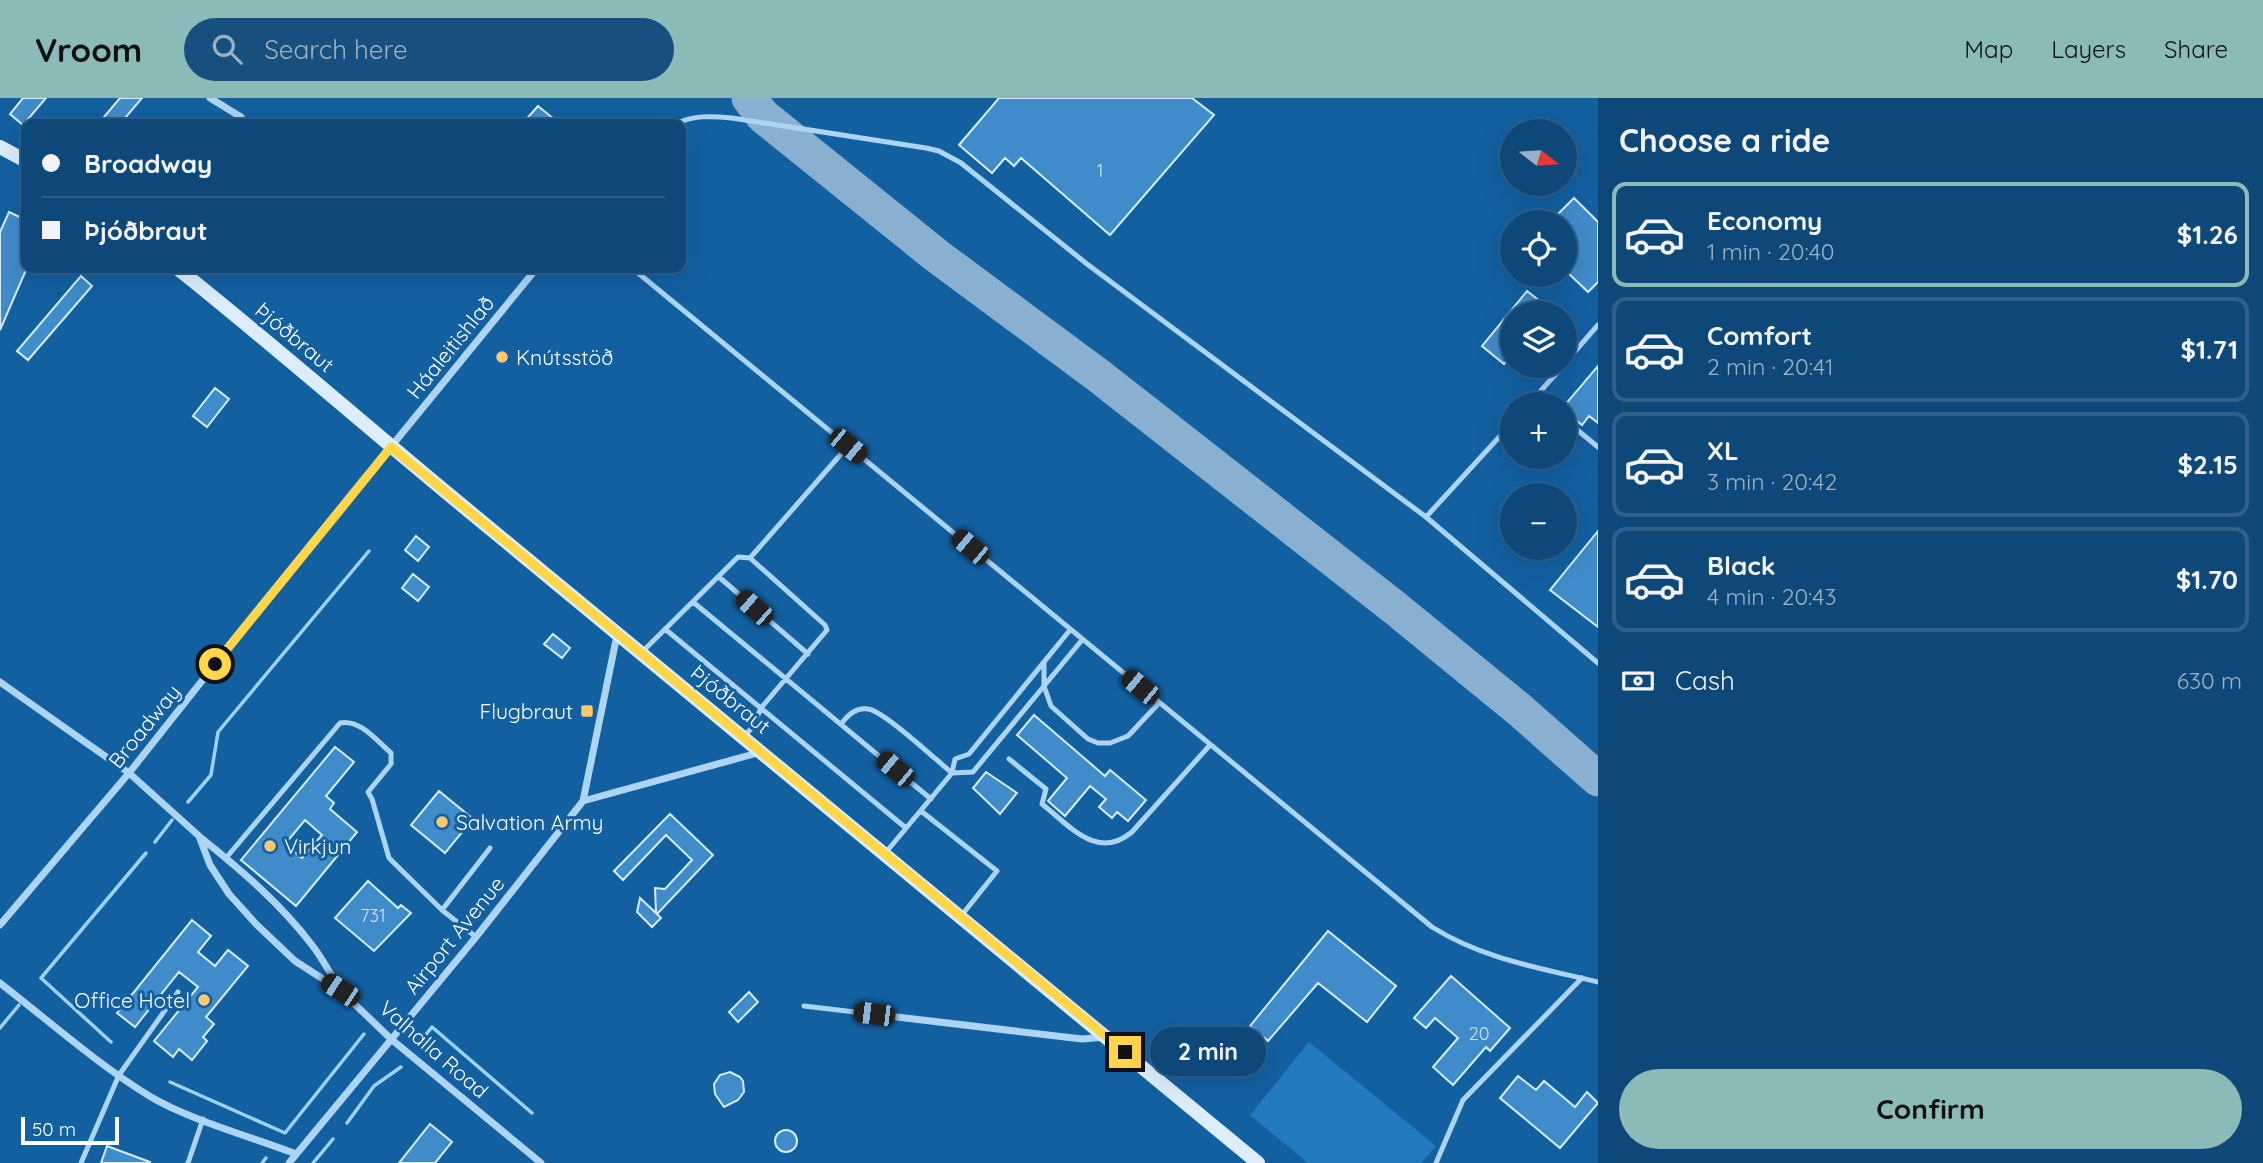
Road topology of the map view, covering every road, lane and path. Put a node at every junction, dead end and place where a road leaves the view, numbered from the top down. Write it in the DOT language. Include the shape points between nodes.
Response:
graph roads {
  1 [pos="210,98"];
  2 [pos="240,117"];
  3 [pos="685,119"];
  4 [pos="0,146"];
  5 [pos="21,158"];
  6 [pos="183,273"];
  7 [pos="534,273"];
  8 [pos="638,273"];
  9 [pos="1597,327"];
  10 [pos="1577,350"];
  11 [pos="1552,378"];
  12 [pos="1540,392"];
  13 [pos="1577,430"];
  14 [pos="1500,436"];
  15 [pos="848,446"];
  16 [pos="391,447"];
  17 [pos="1598,447"];
  18 [pos="1426,517"];
  19 [pos="750,558"];
  20 [pos="719,577"];
  21 [pos="693,602"];
  22 [pos="665,629"];
  23 [pos="1070,630"];
  24 [pos="618,634"];
  25 [pos="1082,640"];
  26 [pos="641,653"];
  27 [pos="808,654"];
  28 [pos="1044,663"];
  29 [pos="1598,663"];
  30 [pos="786,679"];
  31 [pos="0,681"];
  32 [pos="1044,686"];
  33 [pos="1159,703"];
  34 [pos="761,708"];
  35 [pos="841,724"];
  36 [pos="743,737"];
  37 [pos="1210,745"];
  38 [pos="762,752"];
  39 [pos="1009,759"];
  40 [pos="129,773"];
  41 [pos="952,773"];
  42 [pos="931,799"];
  43 [pos="583,801"];
  44 [pos="920,811"];
  45 [pos="906,828"];
  46 [pos="199,836"];
  47 [pos="490,848"];
  48 [pos="885,854"];
  49 [pos="226,858"];
  50 [pos="442,911"];
  51 [pos="961,916"];
  52 [pos="0,925"];
  53 [pos="476,937"];
  54 [pos="1582,978"];
  55 [pos="1598,982"];
  56 [pos="0,983"];
  57 [pos="340,990"];
  58 [pos="178,992"];
  59 [pos="804,1006"];
  60 [pos="897,1017"];
  61 [pos="1106,1036"];
  62 [pos="391,1039"];
  63 [pos="119,1075"];
  64 [pos="203,1119"];
  65 [pos="296,1154"];
  66 [pos="81,1163"];
  67 [pos="188,1163"];
  68 [pos="289,1163"];
  69 [pos="541,1163"];
  70 [pos="1258,1163"];
  71 [pos="1436,1163"];
  1 -- 2 [label="street"];
  3 -- 18 [label="lane" via="732,118 948,155"];
  4 -- 5 [label="street"];
  6 -- 16 [label="street, Þjóðbraut"];
  7 -- 16 [label="street, Háaleitishlað"];
  8 -- 15 [label="lane"];
  9 -- 10 [label="lane"];
  11 -- 12 [label="lane"];
  13 -- 17 [label="lane"];
  14 -- 18 [label="lane"];
  15 -- 19 [label="lane"];
  15 -- 23 [label="lane"];
  16 -- 24 [label="street, Þjóðbraut"];
  16 -- 40 [label="street, Broadway"];
  18 -- 29 [label="lane"];
  19 -- 20 [label="lane" via="738,556"];
  19 -- 27 [label="lane" via="825,625 824,635"];
  20 -- 21 [label="lane"];
  20 -- 27 [label="lane"];
  21 -- 22 [label="lane"];
  21 -- 30 [label="lane"];
  22 -- 26 [label="lane"];
  22 -- 34 [label="lane"];
  23 -- 25 [label="lane"];
  23 -- 28 [label="lane"];
  24 -- 26 [label="street, Þjóðbraut"];
  24 -- 43 [label="street, Airport Avenue"];
  25 -- 32 [label="lane"];
  25 -- 33 [label="lane"];
  26 -- 36 [label="street, Þjóðbraut"];
  27 -- 30 [label="lane"];
  28 -- 32 [label="lane"];
  28 -- 41 [label="lane" via="969,754 956,759"];
  30 -- 34 [label="lane"];
  30 -- 35 [label="lane"];
  31 -- 40 [label="street, Valhalla Road"];
  32 -- 33 [label="lane" via="1057,713 1098,743 1128,736"];
  32 -- 41 [label="lane" via="973,772"];
  33 -- 37 [label="lane"];
  34 -- 36 [label="lane"];
  34 -- 45 [label="lane"];
  35 -- 41 [label="lane" via="860,709 877,711"];
  35 -- 42 [label="lane"];
  36 -- 38 [label="street, Þjóðbraut"];
  37 -- 39 [label="lane" via="1125,839 1106,845 1088,839 1042,804 1046,789"];
  37 -- 54 [label="lane" via="1432,927 1497,958"];
  38 -- 43 [label="street"];
  38 -- 48 [label="street, Þjóðbraut"];
  40 -- 46 [label="street, Valhalla Road"];
  40 -- 52 [label="street, Broadway"];
  41 -- 42 [label="lane"];
  42 -- 44 [label="lane"];
  43 -- 53 [label="street, Airport Avenue"];
  44 -- 45 [label="lane"];
  44 -- 51 [label="lane" via="997,871"];
  45 -- 48 [label="lane"];
  46 -- 49 [label="street"];
  46 -- 57 [label="street, Valhalla Road" via="219,880 256,924 295,961"];
  47 -- 50 [label="lane"];
  48 -- 51 [label="street, Þjóðbraut"];
  49 -- 50 [label="lane" via="340,723 350,721 391,753 391,764 368,792 389,858"];
  49 -- 57 [label="street" via="283,911 314,947"];
  50 -- 53 [label="lane"];
  51 -- 61 [label="street, Þjóðbraut"];
  53 -- 62 [label="street, Airport Avenue"];
  54 -- 55 [label="lane"];
  54 -- 71 [label="lane" via="1462,1100"];
  56 -- 63 [label="street"];
  57 -- 62 [label="street, Valhalla Road"];
  58 -- 63 [label="lane"];
  59 -- 60 [label="lane"];
  60 -- 61 [label="street" via="1082,1039"];
  61 -- 70 [label="street, Þjóðbraut"];
  62 -- 65 [label="street, Airport Avenue"];
  62 -- 69 [label="street, Valhalla Road"];
  63 -- 64 [label="street" via="152,1097"];
  63 -- 66 [label="lane"];
  64 -- 65 [label="street"];
  64 -- 67 [label="lane"];
  65 -- 68 [label="street, Airport Avenue"];
}
